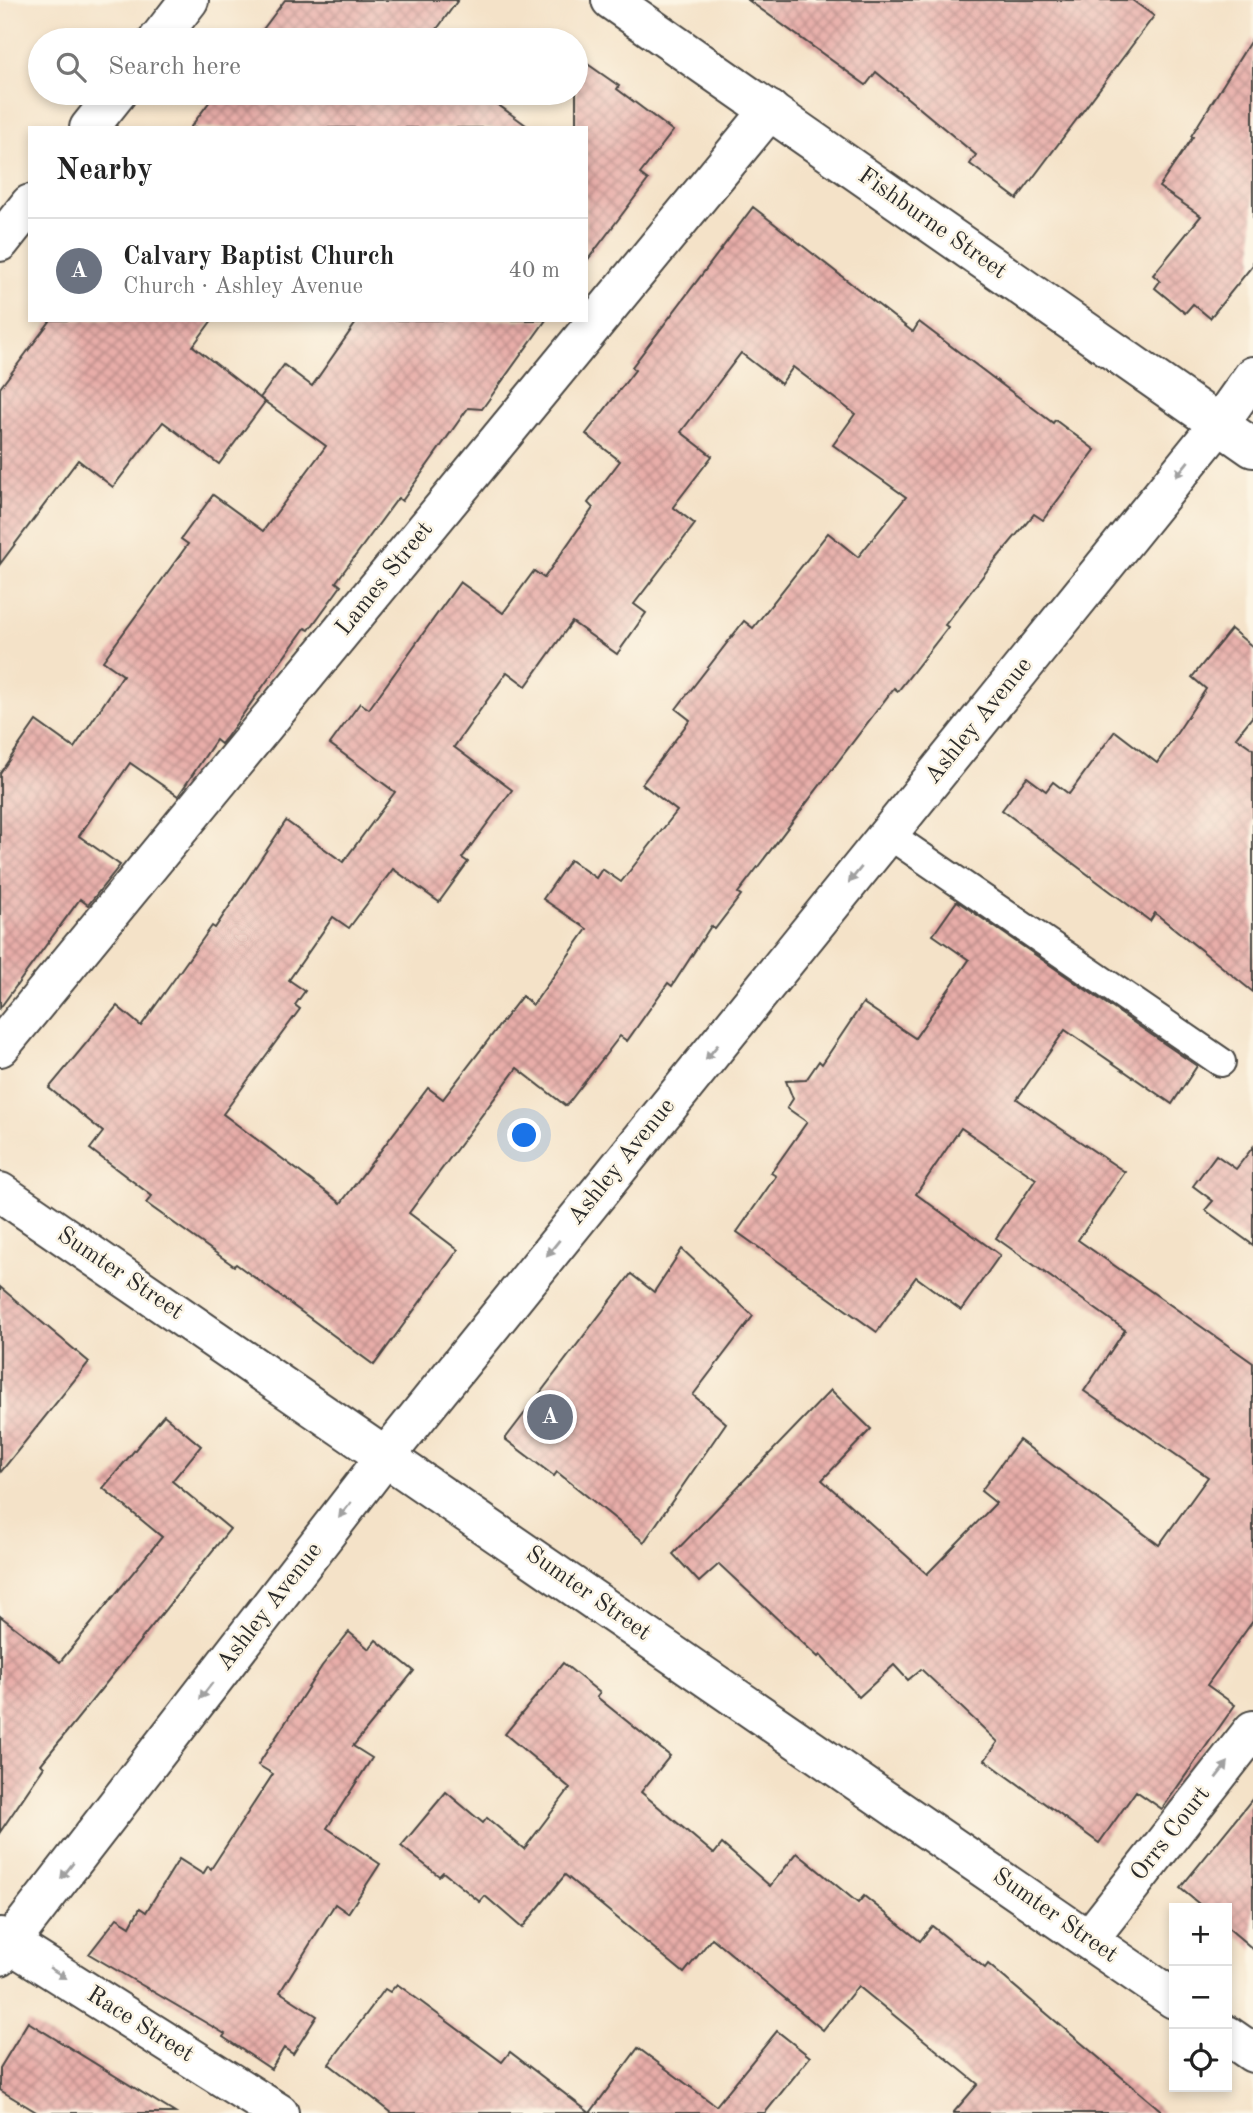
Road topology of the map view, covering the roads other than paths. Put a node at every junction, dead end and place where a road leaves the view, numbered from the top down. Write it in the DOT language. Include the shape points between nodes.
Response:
graph roads {
  1 [pos="189,0"];
  2 [pos="611,0"];
  3 [pos="167,28"];
  4 [pos="107,105"];
  5 [pos="770,110"];
  6 [pos="91,126"];
  7 [pos="28,207"];
  8 [pos="0,242"];
  9 [pos="1253,376"];
  10 [pos="1219,424"];
  11 [pos="1253,448"];
  12 [pos="888,834"];
  13 [pos="0,1047"];
  14 [pos="1221,1062"];
  15 [pos="0,1192"];
  16 [pos="386,1456"];
  17 [pos="1253,1730"];
  18 [pos="1089,1939"];
  19 [pos="4,1945"];
  20 [pos="1169,1995"];
  21 [pos="1232,2038"];
  22 [pos="1253,2053"];
  23 [pos="279,2113"];
  1 -- 3 [label="street"];
  2 -- 5 [label="street, Fishburne Street"];
  4 -- 6 [label="street"];
  5 -- 10 [label="street, Fishburne Street"];
  5 -- 13 [label="street, Lames Street"];
  7 -- 8 [label="street"];
  9 -- 10 [label="street, Ashley Avenue"];
  10 -- 11 [label="street, Fishburne Street"];
  10 -- 12 [label="street, Ashley Avenue, one-way"];
  12 -- 14 [label="lane"];
  12 -- 16 [label="street, Ashley Avenue, one-way"];
  15 -- 16 [label="street, Sumter Street"];
  16 -- 18 [label="street, Sumter Street"];
  16 -- 19 [label="street, Ashley Avenue, one-way"];
  18 -- 17 [label="street, Orrs Court, one-way"];
  18 -- 20 [label="street, Sumter Street"];
  19 -- 23 [label="street, Race Street, one-way"];
  21 -- 22 [label="street"];
}
